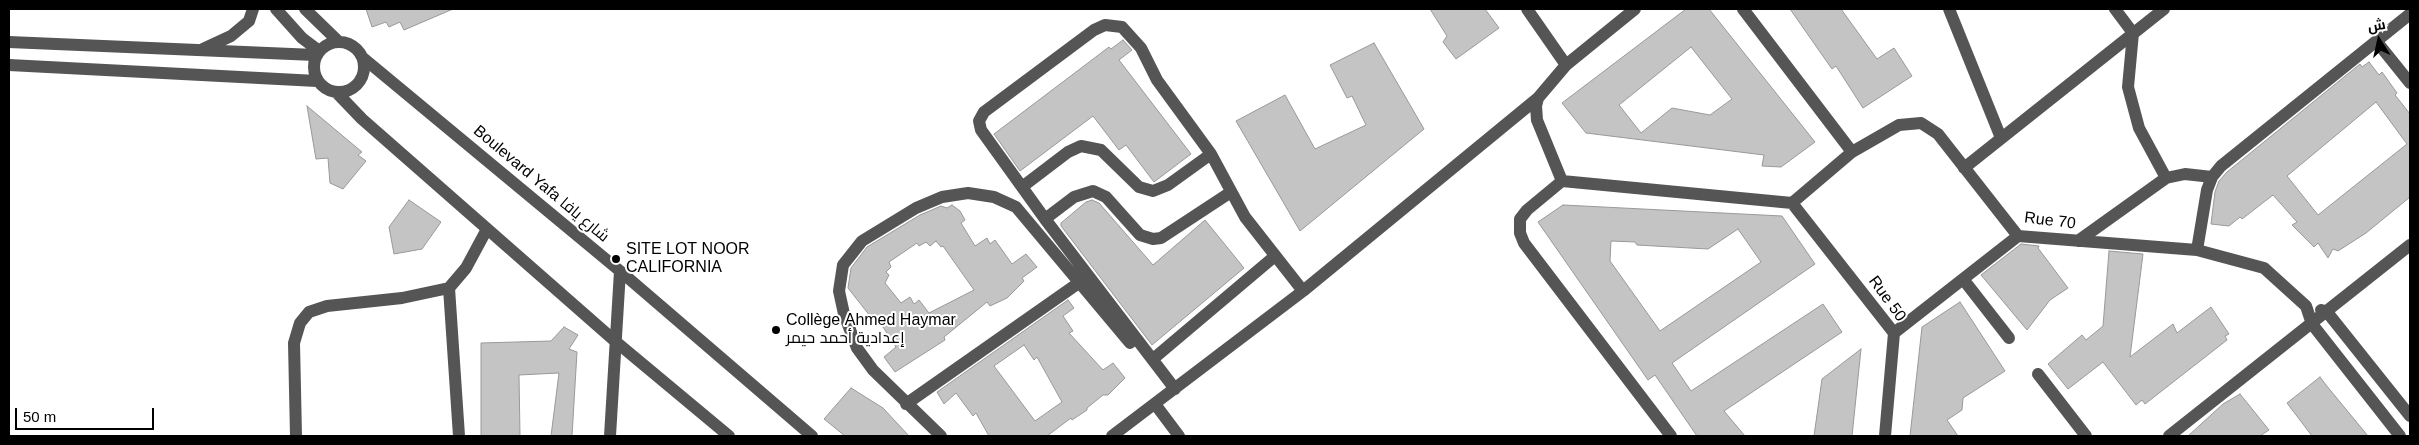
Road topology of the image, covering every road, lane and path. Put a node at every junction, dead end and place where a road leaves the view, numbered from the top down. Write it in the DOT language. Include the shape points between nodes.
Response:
graph roads {
  1 [pos="253,9"];
  2 [pos="276,9"];
  3 [pos="305,9"];
  4 [pos="1527,9"];
  5 [pos="1635,9"];
  6 [pos="1743,9"];
  7 [pos="1949,9"];
  8 [pos="2115,9"];
  9 [pos="2164,9"];
  10 [pos="2410,14"];
  11 [pos="2134,33"];
  12 [pos="9,42"];
  13 [pos="339,42"];
  14 [pos="2377,42"];
  15 [pos="200,50"];
  16 [pos="317,53"];
  17 [pos="362,57"];
  18 [pos="9,65"];
  19 [pos="1566,65"];
  20 [pos="317,81"];
  21 [pos="2410,83"];
  22 [pos="338,94"];
  23 [pos="1538,98"];
  24 [pos="2001,138"];
  25 [pos="1852,152"];
  26 [pos="1211,154"];
  27 [pos="1964,168"];
  28 [pos="2212,177"];
  29 [pos="2166,178"];
  30 [pos="1562,180"];
  31 [pos="1022,187"];
  32 [pos="1231,192"];
  33 [pos="1792,203"];
  34 [pos="1045,220"];
  35 [pos="487,229"];
  36 [pos="2018,236"];
  37 [pos="2078,241"];
  38 [pos="2410,245"];
  39 [pos="2197,250"];
  40 [pos="1275,256"];
  41 [pos="620,271"];
  42 [pos="1963,279"];
  43 [pos="1080,282"];
  44 [pos="449,288"];
  45 [pos="1302,290"];
  46 [pos="2306,306"];
  47 [pos="2327,312"];
  48 [pos="2312,324"];
  49 [pos="1894,333"];
  50 [pos="2009,338"];
  51 [pos="615,341"];
  52 [pos="1153,359"];
  53 [pos="2038,374"];
  54 [pos="1173,391"];
  55 [pos="906,404"];
  56 [pos="1155,404"];
  57 [pos="2410,416"];
  58 [pos="296,436"];
  59 [pos="459,436"];
  60 [pos="610,436"];
  61 [pos="729,436"];
  62 [pos="810,436"];
  63 [pos="941,436"];
  64 [pos="1112,436"];
  65 [pos="1179,436"];
  66 [pos="1671,436"];
  67 [pos="1885,436"];
  68 [pos="2086,436"];
  69 [pos="2169,436"];
  70 [pos="2400,436"];
  1 -- 15 [label="street" via="249,21 231,36"];
  2 -- 16 [label="street"];
  3 -- 13 [label="street"];
  4 -- 19 [label="street"];
  5 -- 19 [label="street"];
  6 -- 25 [label="street"];
  7 -- 24 [label="street"];
  8 -- 11 [label="street"];
  9 -- 11 [label="street"];
  10 -- 14 [label="street"];
  11 -- 24 [label="street"];
  11 -- 29 [label="street" via="2128,87 2139,128"];
  12 -- 15 [label="street"];
  13 -- 16 [label="street"];
  13 -- 17 [label="street" via="348,44"];
  14 -- 21 [label="street"];
  14 -- 28 [label="street" via="2221,166"];
  15 -- 16 [label="street"];
  16 -- 20 [label="street" via="313,66"];
  17 -- 22 [label="street" via="364,69 359,84"];
  17 -- 41 [label="street, Boulevard Yafa شارع يافا"];
  18 -- 20 [label="street"];
  19 -- 23 [label="street"];
  20 -- 22 [label="street"];
  22 -- 35 [label="street" via="362,120"];
  23 -- 30 [label="street" via="1538,120"];
  23 -- 45 [label="street"];
  24 -- 27 [label="street"];
  25 -- 27 [label="street, Rue 70" via="1899,125 1921,123 1938,134"];
  25 -- 33 [label="street, Rue 70"];
  26 -- 31 [label="street" via="1168,185 1154,191 1139,187 1101,150 1081,146"];
  26 -- 31 [label="street" via="1157,80 1133,38 1122,27 1105,25 981,116 981,130"];
  26 -- 32 [label="street"];
  27 -- 36 [label="street, Rue 70"];
  28 -- 29 [label="street" via="2185,174"];
  28 -- 39 [label="street"];
  29 -- 37 [label="street"];
  30 -- 33 [label="street"];
  30 -- 66 [label="street" via="1527,210 1520,219 1520,233"];
  31 -- 34 [label="street"];
  32 -- 34 [label="street" via="1161,238 1140,234 1106,197 1093,192 1074,196"];
  32 -- 40 [label="street" via="1245,217"];
  33 -- 49 [label="street, Rue 50"];
  34 -- 52 [label="street"];
  35 -- 44 [label="street" via="466,268"];
  35 -- 51 [label="street"];
  36 -- 37 [label="street, Rue 70"];
  36 -- 42 [label="street"];
  37 -- 39 [label="street, Rue 70"];
  38 -- 47 [label="street"];
  39 -- 46 [label="street, Rue 70" via="2264,268"];
  40 -- 45 [label="street"];
  40 -- 52 [label="street"];
  41 -- 51 [label="street"];
  41 -- 62 [label="street, Boulevard Yafa شارع يافا"];
  42 -- 49 [label="street"];
  42 -- 50 [label="street"];
  43 -- 54 [label="street"];
  43 -- 55 [label="street"];
  43 -- 55 [label="street" via="1016,207 994,197 968,193 942,197 916,208 862,242 843,265 839,291 844,314 857,348 872,370"];
  44 -- 58 [label="street" via="402,298 327,306 309,312 300,323 294,344"];
  44 -- 59 [label="street"];
  45 -- 54 [label="street"];
  46 -- 47 [label="street, Rue 70"];
  46 -- 48 [label="street, Rue 70"];
  47 -- 48 [label="street"];
  47 -- 57 [label="street"];
  48 -- 69 [label="street"];
  48 -- 70 [label="street, Rue 70"];
  49 -- 67 [label="street, Rue 50"];
  51 -- 60 [label="street"];
  51 -- 61 [label="street"];
  52 -- 54 [label="street"];
  53 -- 68 [label="street"];
  54 -- 56 [label="street"];
  55 -- 63 [label="street"];
  56 -- 64 [label="street"];
  56 -- 65 [label="street"];
}
